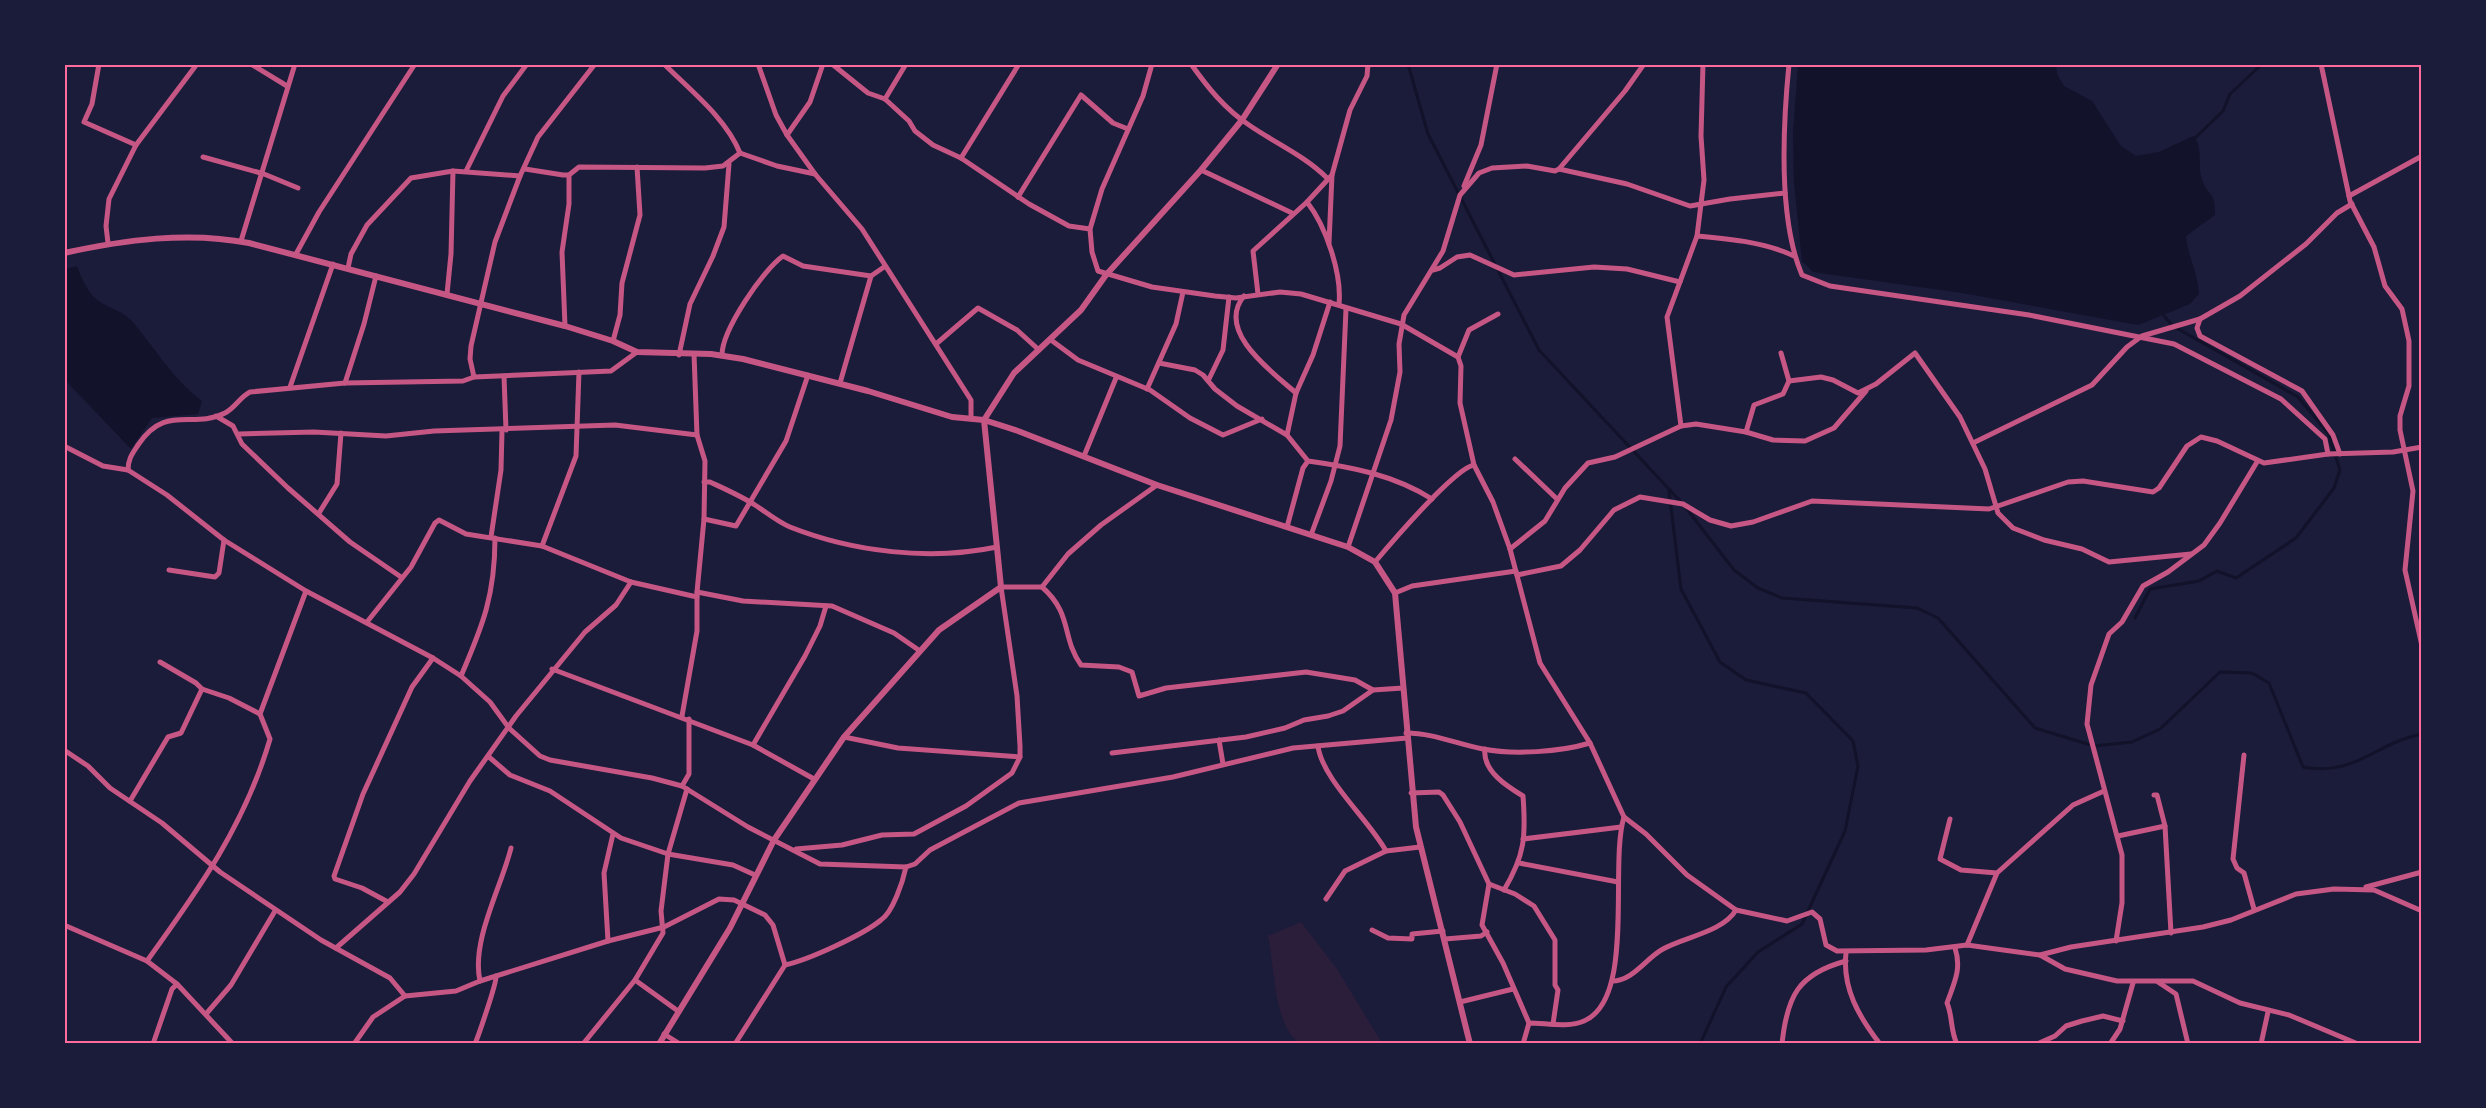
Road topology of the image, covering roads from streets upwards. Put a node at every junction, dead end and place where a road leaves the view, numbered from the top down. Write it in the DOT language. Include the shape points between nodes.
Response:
graph roads {
  1 [pos="99,64"];
  2 [pos="197,64"];
  3 [pos="251,64"];
  4 [pos="295,64"];
  5 [pos="415,64"];
  6 [pos="527,64"];
  7 [pos="595,64"];
  8 [pos="664,64"];
  9 [pos="758,64"];
  10 [pos="823,64"];
  11 [pos="832,64"];
  12 [pos="906,64"];
  13 [pos="1152,64"];
  14 [pos="1191,64"];
  15 [pos="1278,64"];
  16 [pos="1368,64"];
  17 [pos="1497,64"];
  18 [pos="1644,64"];
  19 [pos="1703,64"];
  20 [pos="1789,64"];
  21 [pos="2321,64"];
  22 [pos="1019,65"];
  23 [pos="287,86"];
  24 [pos="885,99"];
  25 [pos="1242,120"];
  26 [pos="1128,129"];
  27 [pos="787,135"];
  28 [pos="136,145"];
  29 [pos="740,153"];
  30 [pos="2421,156"];
  31 [pos="203,157"];
  32 [pos="961,158"];
  33 [pos="729,164"];
  34 [pos="637,167"];
  35 [pos="525,169"];
  36 [pos="1559,169"];
  37 [pos="1201,170"];
  38 [pos="453,171"];
  39 [pos="466,171"];
  40 [pos="264,174"];
  41 [pos="815,174"];
  42 [pos="569,175"];
  43 [pos="520,176"];
  44 [pos="1330,176"];
  45 [pos="298,188"];
  46 [pos="1464,188"];
  47 [pos="1785,194"];
  48 [pos="2349,196"];
  49 [pos="1017,197"];
  50 [pos="1307,202"];
  51 [pos="1701,204"];
  52 [pos="2352,204"];
  53 [pos="1292,213"];
  54 [pos="1090,228"];
  55 [pos="1697,236"];
  56 [pos="241,241"];
  57 [pos="108,243"];
  58 [pos="1329,248"];
  59 [pos="64,253"];
  60 [pos="296,254"];
  61 [pos="1794,256"];
  62 [pos="333,264"];
  63 [pos="884,267"];
  64 [pos="348,268"];
  65 [pos="1433,270"];
  66 [pos="1106,275"];
  67 [pos="376,276"];
  68 [pos="871,276"];
  69 [pos="1680,282"];
  70 [pos="1183,292"];
  71 [pos="447,294"];
  72 [pos="1258,294"];
  73 [pos="1244,296"];
  74 [pos="1229,297"];
  75 [pos="1330,302"];
  76 [pos="482,303"];
  77 [pos="1339,304"];
  78 [pos="1347,309"];
  79 [pos="1498,314"];
  80 [pos="2200,319"];
  81 [pos="1401,324"];
  82 [pos="565,326"];
  83 [pos="2142,336"];
  84 [pos="1051,340"];
  85 [pos="613,341"];
  86 [pos="936,344"];
  87 [pos="1040,350"];
  88 [pos="637,352"];
  89 [pos="1781,353"];
  90 [pos="679,354"];
  91 [pos="694,354"];
  92 [pos="722,355"];
  93 [pos="1458,357"];
  94 [pos="1159,363"];
  95 [pos="579,372"];
  96 [pos="808,375"];
  97 [pos="504,376"];
  98 [pos="474,377"];
  99 [pos="1116,378"];
  100 [pos="1209,379"];
  101 [pos="1789,381"];
  102 [pos="345,383"];
  103 [pos="840,383"];
  104 [pos="290,387"];
  105 [pos="1147,389"];
  106 [pos="1866,390"];
  107 [pos="1296,393"];
  108 [pos="216,416"];
  109 [pos="971,419"];
  110 [pos="1263,419"];
  111 [pos="984,420"];
  112 [pos="579,426"];
  113 [pos="1681,426"];
  114 [pos="504,430"];
  115 [pos="1746,432"];
  116 [pos="341,433"];
  117 [pos="239,434"];
  118 [pos="697,435"];
  119 [pos="1287,435"];
  120 [pos="1973,443"];
  121 [pos="64,446"];
  122 [pos="2421,447"];
  123 [pos="2404,449"];
  124 [pos="2328,454"];
  125 [pos="2340,454"];
  126 [pos="1084,456"];
  127 [pos="1515,459"];
  128 [pos="1308,461"];
  129 [pos="2257,462"];
  130 [pos="1336,464"];
  131 [pos="1474,465"];
  132 [pos="128,470"];
  133 [pos="1373,474"];
  134 [pos="704,482"];
  135 [pos="1157,485"];
  136 [pos="1432,499"];
  137 [pos="1557,499"];
  138 [pos="750,502"];
  139 [pos="1997,508"];
  140 [pos="319,513"];
  141 [pos="704,519"];
  142 [pos="1287,527"];
  143 [pos="1311,534"];
  144 [pos="493,537"];
  145 [pos="224,540"];
  146 [pos="542,546"];
  147 [pos="997,547"];
  148 [pos="1348,547"];
  149 [pos="1510,549"];
  150 [pos="2192,554"];
  151 [pos="1375,562"];
  152 [pos="169,570"];
  153 [pos="1516,573"];
  154 [pos="401,577"];
  155 [pos="631,582"];
  156 [pos="1001,587"];
  157 [pos="1042,587"];
  158 [pos="306,591"];
  159 [pos="1395,592"];
  160 [pos="697,594"];
  161 [pos="826,606"];
  162 [pos="367,622"];
  163 [pos="2421,646"];
  164 [pos="920,651"];
  165 [pos="433,657"];
  166 [pos="160,662"];
  167 [pos="552,669"];
  168 [pos="461,676"];
  169 [pos="1403,688"];
  170 [pos="202,689"];
  171 [pos="1373,690"];
  172 [pos="260,714"];
  173 [pos="682,716"];
  174 [pos="689,719"];
  175 [pos="509,728"];
  176 [pos="1407,735"];
  177 [pos="844,737"];
  178 [pos="1219,740"];
  179 [pos="1590,743"];
  180 [pos="753,745"];
  181 [pos="1318,746"];
  182 [pos="1485,749"];
  183 [pos="64,750"];
  184 [pos="1112,753"];
  185 [pos="2244,755"];
  186 [pos="489,757"];
  187 [pos="1020,757"];
  188 [pos="1222,764"];
  189 [pos="814,779"];
  190 [pos="685,788"];
  191 [pos="2104,791"];
  192 [pos="1412,794"];
  193 [pos="2154,795"];
  194 [pos="130,801"];
  195 [pos="1624,817"];
  196 [pos="1950,819"];
  197 [pos="2165,826"];
  198 [pos="1621,827"];
  199 [pos="613,834"];
  200 [pos="2118,836"];
  201 [pos="1523,839"];
  202 [pos="774,840"];
  203 [pos="1420,847"];
  204 [pos="511,848"];
  205 [pos="796,849"];
  206 [pos="1386,851"];
  207 [pos="668,854"];
  208 [pos="1519,863"];
  209 [pos="214,866"];
  210 [pos="906,867"];
  211 [pos="2421,872"];
  212 [pos="1997,873"];
  213 [pos="755,875"];
  214 [pos="1618,882"];
  215 [pos="1489,884"];
  216 [pos="2361,888"];
  217 [pos="1504,890"];
  218 [pos="1326,899"];
  219 [pos="388,902"];
  220 [pos="744,904"];
  221 [pos="2254,909"];
  222 [pos="1736,910"];
  223 [pos="275,911"];
  224 [pos="2421,911"];
  225 [pos="64,925"];
  226 [pos="664,927"];
  227 [pos="1372,930"];
  228 [pos="1443,931"];
  229 [pos="1487,932"];
  230 [pos="2171,933"];
  231 [pos="1445,939"];
  232 [pos="608,941"];
  233 [pos="2116,941"];
  234 [pos="1967,945"];
  235 [pos="336,948"];
  236 [pos="1955,948"];
  237 [pos="1846,953"];
  238 [pos="2040,956"];
  239 [pos="147,962"];
  240 [pos="1846,962"];
  241 [pos="785,965"];
  242 [pos="496,976"];
  243 [pos="635,980"];
  244 [pos="2155,980"];
  245 [pos="480,981"];
  246 [pos="1612,981"];
  247 [pos="2133,983"];
  248 [pos="177,984"];
  249 [pos="1513,989"];
  250 [pos="405,996"];
  251 [pos="1460,1002"];
  252 [pos="678,1011"];
  253 [pos="2268,1012"];
  254 [pos="206,1014"];
  255 [pos="2123,1021"];
  256 [pos="1529,1023"];
  257 [pos="1553,1024"];
  258 [pos="664,1034"];
  259 [pos="153,1044"];
  260 [pos="233,1044"];
  261 [pos="354,1044"];
  262 [pos="475,1044"];
  263 [pos="583,1044"];
  264 [pos="659,1044"];
  265 [pos="680,1044"];
  266 [pos="735,1044"];
  267 [pos="1470,1044"];
  268 [pos="1523,1044"];
  269 [pos="1782,1044"];
  270 [pos="1880,1044"];
  271 [pos="1957,1044"];
  272 [pos="2037,1044"];
  273 [pos="2110,1044"];
  274 [pos="2188,1044"];
  275 [pos="2261,1044"];
  276 [pos="2358,1044"];
  1 -- 28 [label="street" via="92,104 84,122"];
  2 -- 28 [label="street"];
  3 -- 23 [label="street"];
  4 -- 23 [label="street"];
  5 -- 60 [label="street"];
  6 -- 39 [label="street" via="503,96"];
  7 -- 35 [label="street" via="538,137"];
  8 -- 29 [label="street" via="704,104"];
  9 -- 27 [label="street"];
  10 -- 27 [label="street" via="810,102"];
  11 -- 24 [label="street" via="868,93"];
  12 -- 24 [label="street"];
  13 -- 26 [label="street"];
  14 -- 25 [label="street" via="1209,90"];
  15 -- 25 [label="street"];
  16 -- 44 [label="street"];
  17 -- 46 [label="street" via="1481,145"];
  18 -- 36 [label="street"];
  19 -- 51 [label="street"];
  20 -- 47 [label="street"];
  21 -- 48 [label="street"];
  22 -- 32 [label="street"];
  23 -- 40 [label="street"];
  24 -- 32 [label="street" via="923,138"];
  25 -- 37 [label="street"];
  25 -- 44 [label="street"];
  26 -- 49 [label="street" via="1113,123 1081,95"];
  26 -- 54 [label="street"];
  27 -- 41 [label="street"];
  28 -- 57 [label="street" via="109,199"];
  29 -- 33 [label="street"];
  29 -- 41 [label="street"];
  30 -- 48 [label="street"];
  31 -- 40 [label="street"];
  32 -- 49 [label="street"];
  33 -- 34 [label="street" via="705,168"];
  33 -- 90 [label="street" via="724,227 690,304"];
  34 -- 42 [label="street" via="579,167"];
  34 -- 85 [label="street" via="640,215 622,283"];
  35 -- 42 [label="street"];
  35 -- 43 [label="street"];
  36 -- 46 [label="street" via="1492,168 1479,173"];
  36 -- 51 [label="street" via="1627,184 1690,206"];
  37 -- 53 [label="street"];
  37 -- 66 [label="street"];
  38 -- 39 [label="street"];
  38 -- 64 [label="street" via="419,175 403,184 367,225"];
  38 -- 71 [label="street"];
  39 -- 43 [label="street"];
  40 -- 45 [label="street"];
  40 -- 56 [label="street"];
  41 -- 63 [label="street" via="862,229"];
  42 -- 82 [label="street" via="562,252"];
  43 -- 76 [label="street" via="495,242"];
  44 -- 50 [label="street"];
  44 -- 58 [label="street"];
  46 -- 65 [label="street"];
  47 -- 51 [label="street"];
  47 -- 61 [label="street"];
  48 -- 52 [label="street"];
  49 -- 54 [label="street" via="1069,226"];
  50 -- 53 [label="street"];
  50 -- 58 [label="street"];
  51 -- 55 [label="street"];
  52 -- 80 [label="street" via="2240,296"];
  52 -- 123 [label="street" via="2374,247 2385,286 2406,321 2411,363 2400,416"];
  53 -- 72 [label="street" via="1253,250"];
  54 -- 66 [label="street" via="1098,271"];
  55 -- 61 [label="street" via="1754,244"];
  55 -- 69 [label="street"];
  56 -- 57 [label="street" via="197,238"];
  56 -- 60 [label="street"];
  57 -- 59 [label="street"];
  58 -- 77 [label="street" via="1339,283"];
  60 -- 62 [label="street"];
  61 -- 83 [label="street" via="1802,275 1830,286"];
  62 -- 64 [label="street"];
  62 -- 104 [label="street"];
  63 -- 68 [label="street"];
  63 -- 86 [label="street"];
  64 -- 67 [label="street"];
  65 -- 69 [label="street" via="1457,257 1470,255 1514,275 1608,268"];
  65 -- 81 [label="street"];
  66 -- 70 [label="street"];
  66 -- 84 [label="street" via="1081,310"];
  67 -- 71 [label="street"];
  67 -- 102 [label="street"];
  68 -- 92 [label="street" via="803,266 783,256 732,321"];
  68 -- 103 [label="street"];
  69 -- 113 [label="street" via="1667,317"];
  70 -- 74 [label="street"];
  70 -- 94 [label="street" via="1176,324"];
  71 -- 76 [label="street"];
  72 -- 73 [label="street"];
  72 -- 75 [label="street" via="1301,294"];
  73 -- 74 [label="street"];
  73 -- 107 [label="street" via="1235,321 1238,335"];
  74 -- 100 [label="street" via="1223,350"];
  75 -- 77 [label="street"];
  75 -- 107 [label="street"];
  76 -- 82 [label="street"];
  76 -- 98 [label="street" via="470,359"];
  77 -- 78 [label="street"];
  78 -- 81 [label="street"];
  78 -- 130 [label="street"];
  79 -- 93 [label="street" via="1469,330"];
  80 -- 83 [label="street"];
  80 -- 125 [label="street" via="2200,336 2302,391 2333,435"];
  81 -- 93 [label="street"];
  81 -- 133 [label="street" via="1400,372 1391,420"];
  82 -- 85 [label="street"];
  83 -- 120 [label="street" via="2092,385"];
  83 -- 124 [label="street" via="2174,344 2282,399 2325,439"];
  84 -- 87 [label="street"];
  84 -- 99 [label="street" via="1078,360"];
  85 -- 88 [label="street"];
  86 -- 87 [label="street" via="978,308 1017,330"];
  86 -- 109 [label="street" via="971,400"];
  87 -- 111 [label="street" via="1014,373"];
  88 -- 90 [label="street"];
  88 -- 95 [label="street" via="611,370"];
  89 -- 101 [label="street"];
  90 -- 91 [label="street"];
  91 -- 92 [label="street"];
  91 -- 118 [label="street"];
  92 -- 96 [label="street"];
  93 -- 131 [label="street" via="1460,403"];
  94 -- 100 [label="street" via="1196,370"];
  94 -- 105 [label="street"];
  95 -- 97 [label="street"];
  95 -- 112 [label="street"];
  96 -- 103 [label="street"];
  96 -- 138 [label="street" via="786,441"];
  97 -- 98 [label="street"];
  97 -- 114 [label="street"];
  98 -- 102 [label="street" via="463,381"];
  99 -- 105 [label="street"];
  99 -- 126 [label="street"];
  100 -- 110 [label="street" via="1215,389 1237,406"];
  101 -- 106 [label="street" via="1821,377 1851,391"];
  101 -- 115 [label="street" via="1784,394 1754,405"];
  102 -- 104 [label="street"];
  103 -- 109 [label="street" via="952,417"];
  104 -- 108 [label="street" via="250,392 226,413"];
  105 -- 110 [label="street" via="1223,435"];
  106 -- 115 [label="street" via="1834,428 1805,441 1773,440"];
  106 -- 120 [label="street" via="1915,353 1960,417"];
  107 -- 119 [label="street"];
  108 -- 117 [label="street"];
  108 -- 132 [label="street" via="169,420 153,426 129,458"];
  109 -- 111 [label="street"];
  110 -- 119 [label="street"];
  111 -- 126 [label="street"];
  111 -- 147 [label="street"];
  112 -- 114 [label="street"];
  112 -- 118 [label="street" via="615,425"];
  112 -- 146 [label="street" via="573,470"];
  113 -- 115 [label="street" via="1706,425"];
  113 -- 137 [label="street" via="1616,457 1588,463"];
  114 -- 116 [label="street" via="386,436"];
  114 -- 144 [label="street"];
  116 -- 117 [label="street"];
  116 -- 140 [label="street" via="337,484"];
  117 -- 140 [label="street" via="251,454"];
  118 -- 134 [label="street" via="705,461"];
  119 -- 128 [label="street"];
  120 -- 139 [label="street"];
  121 -- 132 [label="street" via="103,466"];
  122 -- 123 [label="street"];
  123 -- 125 [label="street" via="2393,453"];
  123 -- 163 [label="street" via="2413,491 2406,583"];
  124 -- 125 [label="street"];
  124 -- 129 [label="street"];
  126 -- 135 [label="street"];
  127 -- 137 [label="street"];
  128 -- 130 [label="street"];
  128 -- 142 [label="street"];
  129 -- 139 [label="street" via="2201,437 2187,446 2153,492 2068,482"];
  129 -- 150 [label="street" via="2220,523"];
  130 -- 133 [label="street"];
  130 -- 143 [label="street"];
  131 -- 136 [label="street" via="1466,466"];
  131 -- 149 [label="street"];
  132 -- 145 [label="street" via="168,495"];
  133 -- 136 [label="street" via="1405,483"];
  133 -- 148 [label="street"];
  134 -- 138 [label="street"];
  134 -- 141 [label="street"];
  135 -- 142 [label="street"];
  135 -- 157 [label="street" via="1068,554"];
  136 -- 151 [label="street"];
  137 -- 149 [label="street" via="1545,521"];
  138 -- 141 [label="street" via="736,526"];
  138 -- 147 [label="street" via="788,526 819,537 899,554"];
  139 -- 150 [label="street" via="2001,518 2025,534 2082,549 2109,562"];
  139 -- 153 [label="street" via="1812,501 1731,526 1710,520 1683,504 1640,497 1614,510 1571,560 1561,566"];
  140 -- 154 [label="street" via="350,542"];
  141 -- 160 [label="street"];
  142 -- 143 [label="street"];
  143 -- 148 [label="street"];
  144 -- 146 [label="street"];
  144 -- 154 [label="street" via="466,534 439,520 420,554"];
  144 -- 168 [label="street" via="493,578 486,618"];
  145 -- 152 [label="street" via="219,573 215,576"];
  145 -- 158 [label="street"];
  146 -- 155 [label="street"];
  147 -- 156 [label="street"];
  148 -- 151 [label="street"];
  149 -- 153 [label="street"];
  150 -- 191 [label="street" via="2143,586 2122,622 2109,634 2102,652 2086,715"];
  151 -- 159 [label="street"];
  153 -- 159 [label="street" via="1412,586"];
  153 -- 179 [label="street" via="1540,663"];
  154 -- 162 [label="street"];
  155 -- 160 [label="street"];
  155 -- 167 [label="street" via="616,604"];
  156 -- 157 [label="street"];
  156 -- 164 [label="street" via="939,630"];
  156 -- 187 [label="street" via="1017,696"];
  157 -- 171 [label="street" via="1065,617 1070,643 1081,665 1119,667 1132,672 1139,696 1166,688 1306,672 1354,680"];
  158 -- 162 [label="street"];
  158 -- 172 [label="street"];
  159 -- 169 [label="street"];
  160 -- 161 [label="street"];
  160 -- 173 [label="street" via="698,631"];
  161 -- 164 [label="street" via="894,633"];
  161 -- 180 [label="street" via="805,657"];
  162 -- 165 [label="street"];
  164 -- 177 [label="street"];
  165 -- 168 [label="street"];
  165 -- 219 [label="street" via="412,687 363,794 334,876"];
  166 -- 170 [label="street"];
  167 -- 173 [label="street"];
  167 -- 175 [label="street"];
  168 -- 175 [label="street" via="490,702"];
  169 -- 171 [label="street"];
  169 -- 176 [label="street"];
  170 -- 172 [label="street"];
  170 -- 194 [label="street" via="181,733 168,737"];
  171 -- 178 [label="street" via="1343,711 1328,716"];
  172 -- 209 [label="street" via="270,739 259,776"];
  173 -- 174 [label="street"];
  174 -- 180 [label="street"];
  174 -- 190 [label="street" via="689,774"];
  175 -- 186 [label="street"];
  175 -- 190 [label="street" via="550,760 652,778"];
  176 -- 181 [label="street"];
  176 -- 182 [label="street" via="1425,733"];
  176 -- 192 [label="street"];
  177 -- 187 [label="street" via="898,748"];
  177 -- 189 [label="street"];
  178 -- 184 [label="street"];
  178 -- 188 [label="street"];
  179 -- 182 [label="street" via="1544,751"];
  179 -- 195 [label="street"];
  180 -- 189 [label="street"];
  181 -- 188 [label="street"];
  181 -- 206 [label="street" via="1324,767"];
  182 -- 201 [label="street" via="1485,759 1499,780 1524,796"];
  183 -- 194 [label="street"];
  185 -- 221 [label="street" via="2233,859 2244,873"];
  186 -- 199 [label="street" via="510,775 570,803"];
  186 -- 219 [label="street" via="470,781 414,874"];
  187 -- 205 [label="street" via="1012,773 966,806 914,834"];
  188 -- 210 [label="street" via="1173,777 1019,803"];
  189 -- 202 [label="street"];
  190 -- 202 [label="street"];
  190 -- 207 [label="street"];
  191 -- 200 [label="street"];
  191 -- 212 [label="street" via="2073,805"];
  192 -- 203 [label="street"];
  192 -- 215 [label="street" via="1443,795"];
  193 -- 197 [label="street" via="2162,806"];
  194 -- 209 [label="street"];
  195 -- 198 [label="street"];
  195 -- 222 [label="street" via="1687,875"];
  196 -- 212 [label="street" via="1940,858 1961,870"];
  197 -- 200 [label="street"];
  197 -- 230 [label="street"];
  198 -- 201 [label="street"];
  198 -- 214 [label="street"];
  199 -- 207 [label="street"];
  199 -- 232 [label="street" via="604,873"];
  200 -- 233 [label="street" via="2124,870"];
  201 -- 208 [label="street"];
  202 -- 205 [label="street"];
  202 -- 213 [label="street"];
  203 -- 206 [label="street"];
  203 -- 228 [label="street"];
  204 -- 245 [label="street" via="486,920 478,964"];
  205 -- 210 [label="street" via="820,864"];
  206 -- 218 [label="street" via="1346,872"];
  207 -- 213 [label="street" via="733,865"];
  207 -- 226 [label="street" via="661,912"];
  208 -- 214 [label="street"];
  208 -- 217 [label="street"];
  209 -- 223 [label="street"];
  209 -- 239 [label="street"];
  210 -- 241 [label="street" via="902,886 883,920 800,962"];
  211 -- 216 [label="street"];
  212 -- 234 [label="street"];
  213 -- 220 [label="street"];
  214 -- 246 [label="street"];
  215 -- 217 [label="street"];
  215 -- 229 [label="street" via="1482,914"];
  216 -- 221 [label="street" via="2296,894"];
  216 -- 224 [label="street" via="2384,892"];
  217 -- 257 [label="street" via="1534,906 1556,940 1558,990"];
  219 -- 235 [label="street"];
  220 -- 226 [label="street" via="719,899"];
  220 -- 241 [label="street" via="765,915 773,925"];
  220 -- 252 [label="street"];
  221 -- 230 [label="street" via="2231,920"];
  222 -- 237 [label="street" via="1787,921 1812,912 1820,919 1829,949"];
  222 -- 246 [label="street" via="1725,922 1665,947 1624,978"];
  223 -- 235 [label="street"];
  223 -- 254 [label="street" via="231,985"];
  225 -- 239 [label="street"];
  226 -- 232 [label="street"];
  226 -- 243 [label="street" via="659,943"];
  227 -- 228 [label="street" via="1388,938 1412,939 1412,933"];
  228 -- 231 [label="street"];
  229 -- 231 [label="street"];
  229 -- 249 [label="street"];
  230 -- 233 [label="street"];
  231 -- 251 [label="street"];
  232 -- 242 [label="street"];
  233 -- 238 [label="street"];
  234 -- 236 [label="street"];
  234 -- 238 [label="street"];
  235 -- 250 [label="street" via="390,978"];
  236 -- 237 [label="street"];
  236 -- 271 [label="street" via="1960,962 1947,1003 1950,1028"];
  237 -- 240 [label="street"];
  238 -- 247 [label="street" via="2065,969"];
  239 -- 248 [label="street"];
  240 -- 269 [label="street" via="1812,974 1796,989"];
  240 -- 270 [label="street" via="1847,986"];
  241 -- 266 [label="street"];
  242 -- 245 [label="street"];
  242 -- 262 [label="street"];
  243 -- 252 [label="street"];
  243 -- 263 [label="street"];
  244 -- 247 [label="street"];
  244 -- 253 [label="street" via="2193,981"];
  244 -- 274 [label="street" via="2176,994"];
  245 -- 250 [label="street" via="456,991"];
  246 -- 257 [label="street" via="1605,1002 1586,1021"];
  247 -- 255 [label="street"];
  248 -- 254 [label="street"];
  248 -- 259 [label="street"];
  249 -- 251 [label="street"];
  249 -- 256 [label="street"];
  250 -- 261 [label="street" via="373,1017"];
  251 -- 267 [label="street"];
  252 -- 258 [label="street"];
  253 -- 275 [label="street"];
  253 -- 276 [label="street" via="2289,1015"];
  254 -- 260 [label="street"];
  255 -- 272 [label="street" via="2103,1016 2082,1021"];
  255 -- 273 [label="street"];
  256 -- 257 [label="street"];
  256 -- 268 [label="street"];
  258 -- 264 [label="street"];
  258 -- 265 [label="street"];
}
